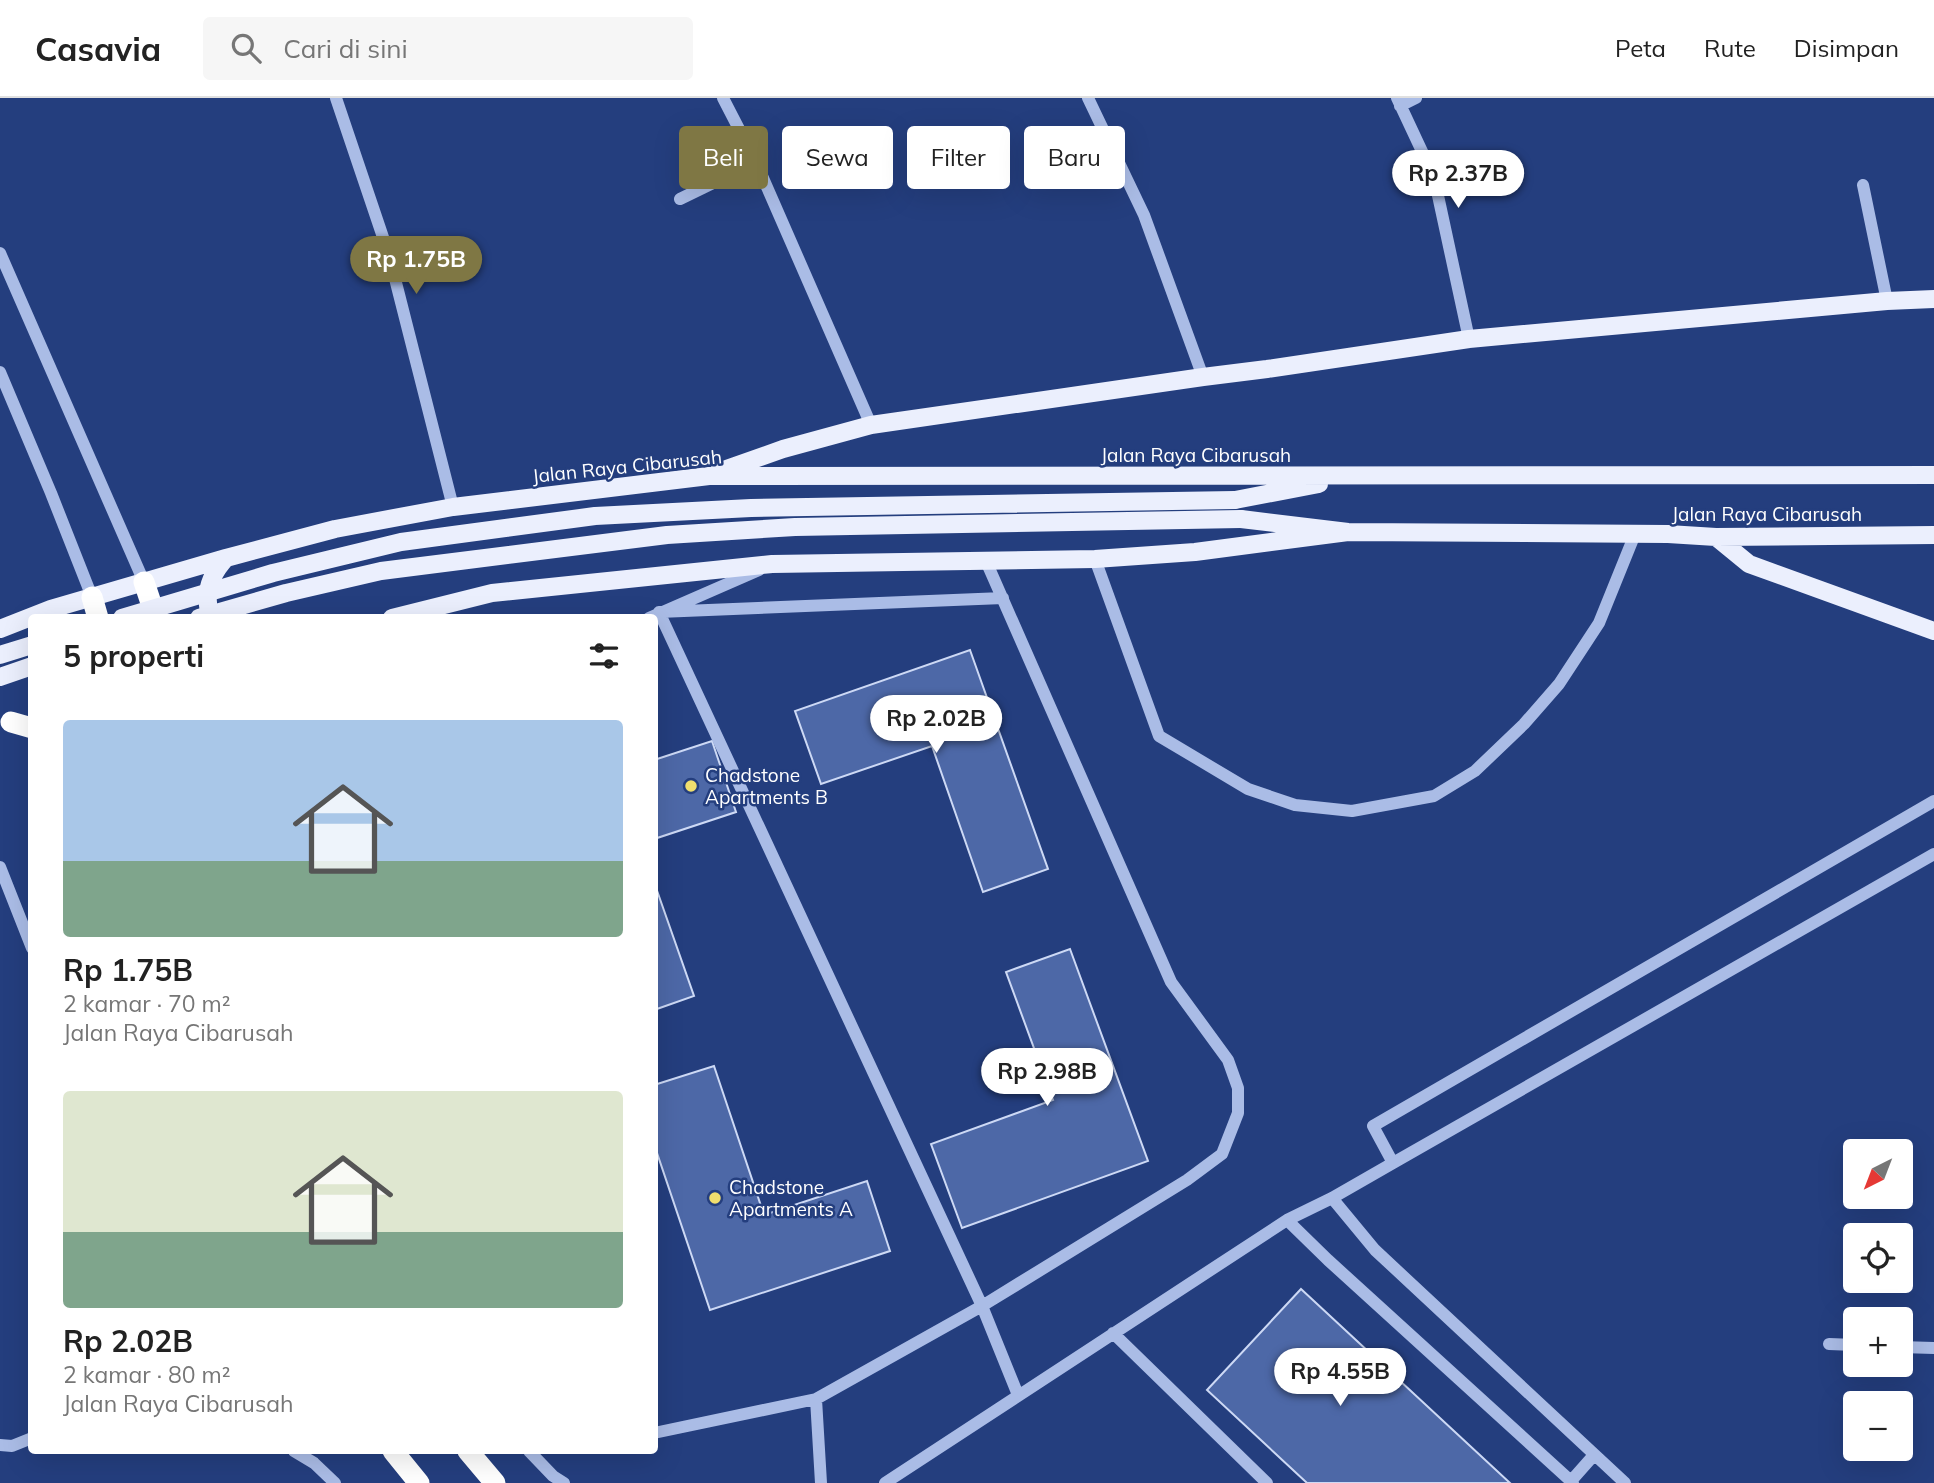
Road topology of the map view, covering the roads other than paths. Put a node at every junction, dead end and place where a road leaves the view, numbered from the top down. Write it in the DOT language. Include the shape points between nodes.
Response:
graph roads {
  1 [pos="336,98"];
  2 [pos="723,98"];
  3 [pos="1088,98"];
  4 [pos="1416,98"];
  5 [pos="1398,102"];
  6 [pos="737,126"];
  7 [pos="1863,185"];
  8 [pos="701,189"];
  9 [pos="768,189"];
  10 [pos="680,199"];
  11 [pos="0,253"];
  12 [pos="1934,299"];
  13 [pos="1887,301"];
  14 [pos="1469,338"];
  15 [pos="0,372"];
  16 [pos="1203,377"];
  17 [pos="871,425"];
  18 [pos="1360,475"];
  19 [pos="1934,475"];
  20 [pos="709,476"];
  21 [pos="453,507"];
  22 [pos="1348,533"];
  23 [pos="1635,534"];
  24 [pos="1934,535"];
  25 [pos="1716,537"];
  26 [pos="226,558"];
  27 [pos="1095,559"];
  28 [pos="986,561"];
  29 [pos="772,564"];
  30 [pos="144,582"];
  31 [pos="1003,598"];
  32 [pos="95,607"];
  33 [pos="51,609"];
  34 [pos="38,614"];
  35 [pos="60,614"];
  36 [pos="135,614"];
  37 [pos="155,614"];
  38 [pos="210,614"];
  39 [pos="213,614"];
  40 [pos="408,614"];
  41 [pos="656,614"];
  42 [pos="658,615"];
  43 [pos="28,618"];
  44 [pos="658,623"];
  45 [pos="0,629"];
  46 [pos="1934,631"];
  47 [pos="28,646"];
  48 [pos="0,655"];
  49 [pos="28,667"];
  50 [pos="0,677"];
  51 [pos="1934,801"];
  52 [pos="1934,854"];
  53 [pos="0,867"];
  54 [pos="28,938"];
  55 [pos="1393,1163"];
  56 [pos="1332,1198"];
  57 [pos="1287,1220"];
  58 [pos="982,1306"];
  59 [pos="1114,1333"];
  60 [pos="1829,1344"];
  61 [pos="1843,1345"];
  62 [pos="1913,1347"];
  63 [pos="1934,1348"];
  64 [pos="1018,1395"];
  65 [pos="816,1399"];
  66 [pos="658,1432"];
  67 [pos="28,1440"];
  68 [pos="0,1445"];
  69 [pos="299,1454"];
  70 [pos="395,1454"];
  71 [pos="471,1454"];
  72 [pos="532,1454"];
  73 [pos="1594,1455"];
  74 [pos="1572,1482"];
  75 [pos="335,1483"];
  76 [pos="419,1483"];
  77 [pos="495,1483"];
  78 [pos="564,1483"];
  79 [pos="821,1483"];
  80 [pos="885,1483"];
  81 [pos="1267,1483"];
  82 [pos="1625,1483"];
  1 -- 21 [label="street" via="389,255"];
  2 -- 6 [label="street"];
  3 -- 16 [label="street" via="1144,215"];
  4 -- 5 [label="street"];
  5 -- 14 [label="street" via="1434,177"];
  7 -- 13 [label="street"];
  8 -- 10 [label="street"];
  9 -- 17 [label="street"];
  11 -- 30 [label="street"];
  12 -- 13 [label="main road"];
  13 -- 14 [label="main road"];
  14 -- 16 [label="main road"];
  15 -- 32 [label="street"];
  16 -- 17 [label="main road"];
  17 -- 20 [label="main road"];
  18 -- 19 [label="main road, Jalan Raya Cibarusah"];
  18 -- 20 [label="main road, Jalan Raya Cibarusah"];
  18 -- 36 [label="main road, Jalan Raya Cibarusah, bridge" via="1235,500 751,508 595,516 401,542 273,573"];
  20 -- 21 [label="main road, Jalan Raya Cibarusah"];
  21 -- 26 [label="main road, Jalan Raya Cibarusah" via="335,529"];
  22 -- 23 [label="main road, Jalan Raya Cibarusah"];
  22 -- 27 [label="main road, Jalan Raya Cibarusah"];
  22 -- 39 [label="main road, Jalan Raya Cibarusah, bridge" via="1241,519 795,527 667,535 381,571"];
  23 -- 25 [label="main road, Jalan Raya Cibarusah"];
  23 -- 27 [label="street" via="1599,623 1559,684 1524,724 1475,771 1434,796 1352,811 1295,805 1248,789 1159,736"];
  24 -- 25 [label="main road, Jalan Raya Cibarusah"];
  25 -- 46 [label="main road" via="1749,564"];
  26 -- 30 [label="main road, Jalan Raya Cibarusah"];
  26 -- 38 [label="main road" via="210,582"];
  27 -- 28 [label="main road, Jalan Raya Cibarusah"];
  28 -- 29 [label="main road, Jalan Raya Cibarusah"];
  28 -- 31 [label="street"];
  29 -- 40 [label="main road, Jalan Raya Cibarusah" via="492,593"];
  29 -- 41 [label="street"];
  30 -- 32 [label="main road, Jalan Raya Cibarusah"];
  30 -- 37 [label="highway"];
  31 -- 42 [label="street"];
  31 -- 58 [label="street" via="1171,982 1228,1060 1238,1088 1238,1113 1222,1154"];
  32 -- 33 [label="main road, Jalan Raya Cibarusah"];
  33 -- 34 [label="main road, Jalan Raya Cibarusah"];
  33 -- 35 [label="main road"];
  43 -- 45 [label="main road, Jalan Raya Cibarusah"];
  44 -- 58 [label="street"];
  47 -- 48 [label="main road"];
  49 -- 50 [label="main road"];
  51 -- 55 [label="street" via="1373,1126"];
  52 -- 55 [label="street"];
  53 -- 54 [label="street"];
  55 -- 56 [label="street"];
  56 -- 57 [label="street"];
  56 -- 73 [label="street" via="1376,1250"];
  57 -- 59 [label="street"];
  57 -- 74 [label="street"];
  58 -- 64 [label="street"];
  58 -- 65 [label="street"];
  59 -- 64 [label="street"];
  59 -- 81 [label="street"];
  60 -- 61 [label="street"];
  62 -- 63 [label="street"];
  64 -- 80 [label="street"];
  65 -- 66 [label="street"];
  65 -- 79 [label="street"];
  67 -- 68 [label="street"];
  69 -- 75 [label="street"];
  70 -- 76 [label="highway"];
  71 -- 77 [label="highway"];
  72 -- 78 [label="street"];
  73 -- 74 [label="street"];
  73 -- 82 [label="street"];
}
